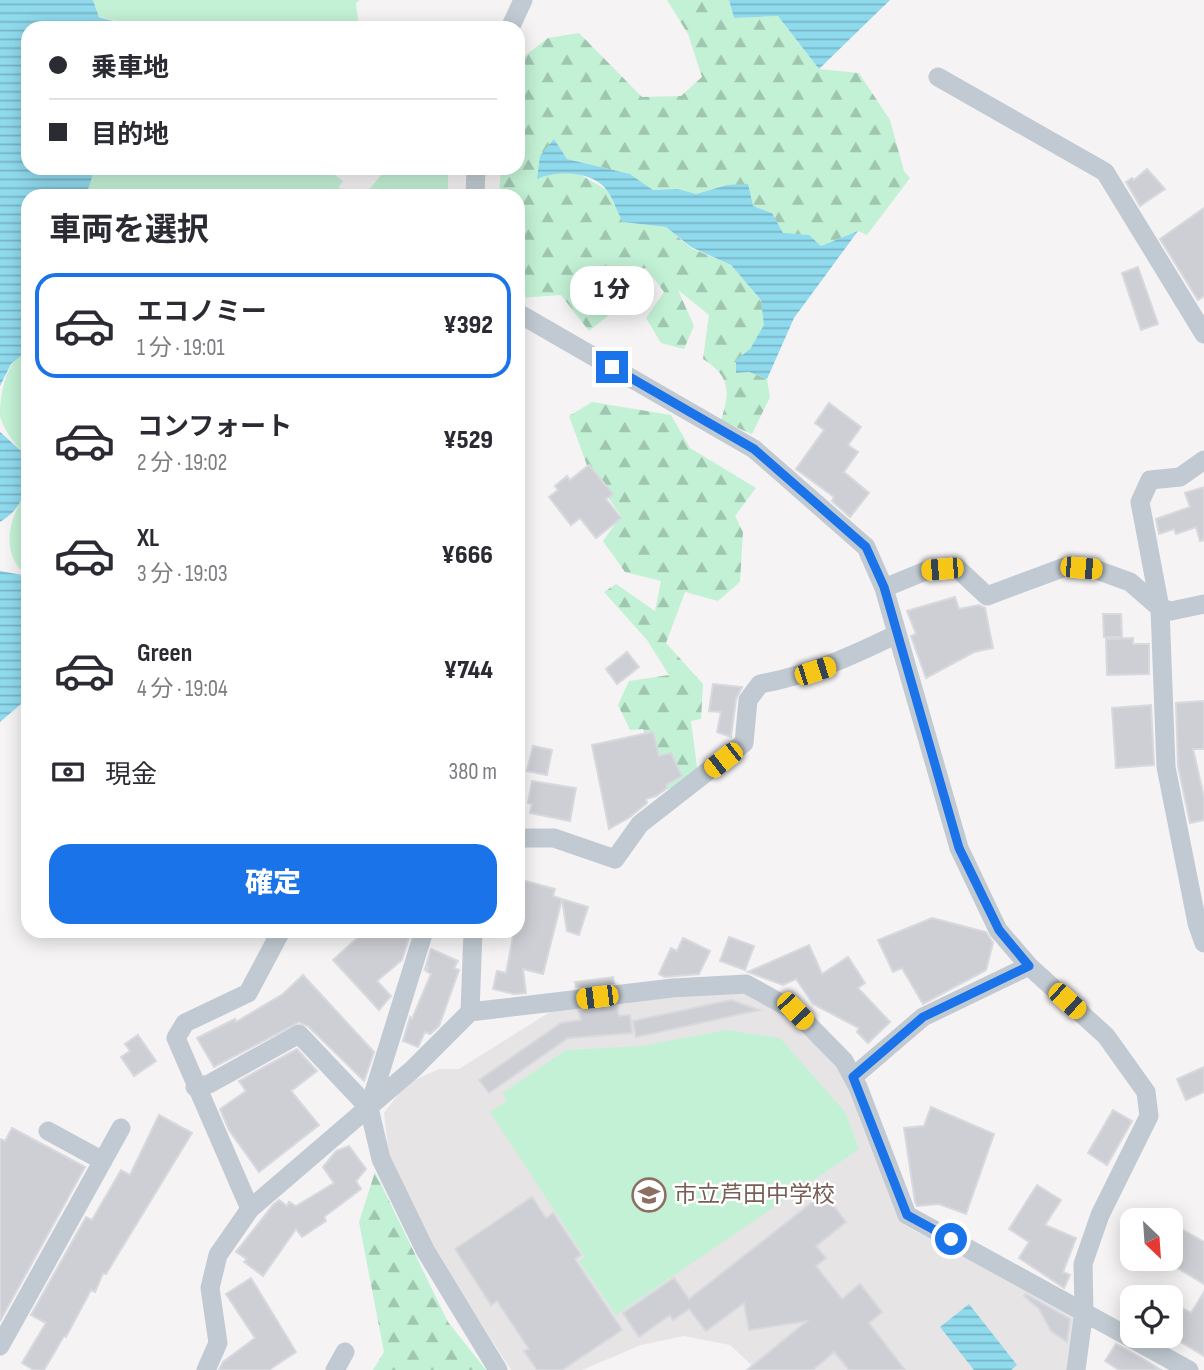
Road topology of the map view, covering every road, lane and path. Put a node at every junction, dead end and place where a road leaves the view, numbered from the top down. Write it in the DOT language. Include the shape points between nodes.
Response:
graph roads {
  1 [pos="523,0"];
  2 [pos="513,21"];
  3 [pos="938,77"];
  4 [pos="525,317"];
  5 [pos="1204,334"];
  6 [pos="1204,460"];
  7 [pos="884,587"];
  8 [pos="1204,604"];
  9 [pos="1160,608"];
  10 [pos="897,634"];
  11 [pos="525,838"];
  12 [pos="277,938"];
  13 [pos="422,938"];
  14 [pos="473,938"];
  15 [pos="1204,943"];
  16 [pos="1029,966"];
  17 [pos="470,1012"];
  18 [pos="853,1077"];
  19 [pos="195,1087"];
  20 [pos="369,1108"];
  21 [pos="121,1128"];
  22 [pos="48,1131"];
  23 [pos="103,1161"];
  24 [pos="250,1209"];
  25 [pos="1084,1310"];
  26 [pos="0,1346"];
  27 [pos="345,1352"];
  28 [pos="206,1370"];
  29 [pos="335,1370"];
  30 [pos="498,1370"];
  31 [pos="1076,1370"];
  32 [pos="1189,1370"];
  1 -- 2 [label="street"];
  3 -- 5 [label="street" via="1105,172"];
  4 -- 7 [label="street" via="754,449 866,547"];
  6 -- 9 [label="street" via="1180,477 1150,480 1140,502"];
  7 -- 9 [label="street" via="928,570 956,567 987,596 1065,567 1097,570 1130,582"];
  7 -- 10 [label="street"];
  8 -- 9 [label="street" via="1171,611"];
  9 -- 15 [label="street" via="1166,767"];
  10 -- 11 [label="street" via="836,665 760,684 748,700 744,743 640,824 615,859 554,838"];
  10 -- 16 [label="street" via="959,848 999,930"];
  12 -- 19 [label="street" via="248,993 185,1023 176,1038"];
  13 -- 20 [label="street"];
  14 -- 17 [label="street"];
  16 -- 18 [label="street" via="923,1017"];
  16 -- 25 [label="street" via="1106,1036 1146,1092 1149,1116 1100,1215 1083,1264"];
  17 -- 18 [label="street" via="746,984 795,1011 844,1060"];
  17 -- 20 [label="street"];
  18 -- 25 [label="street" via="907,1215"];
  19 -- 20 [label="street" via="209,1084 299,1034"];
  19 -- 24 [label="street"];
  20 -- 24 [label="street"];
  20 -- 30 [label="street" via="381,1159 425,1250"];
  21 -- 23 [label="street"];
  22 -- 23 [label="street"];
  23 -- 26 [label="street"];
  24 -- 28 [label="street" via="218,1255 210,1288 218,1343"];
  25 -- 31 [label="street"];
  25 -- 32 [label="street"];
  27 -- 29 [label="street"];
}
